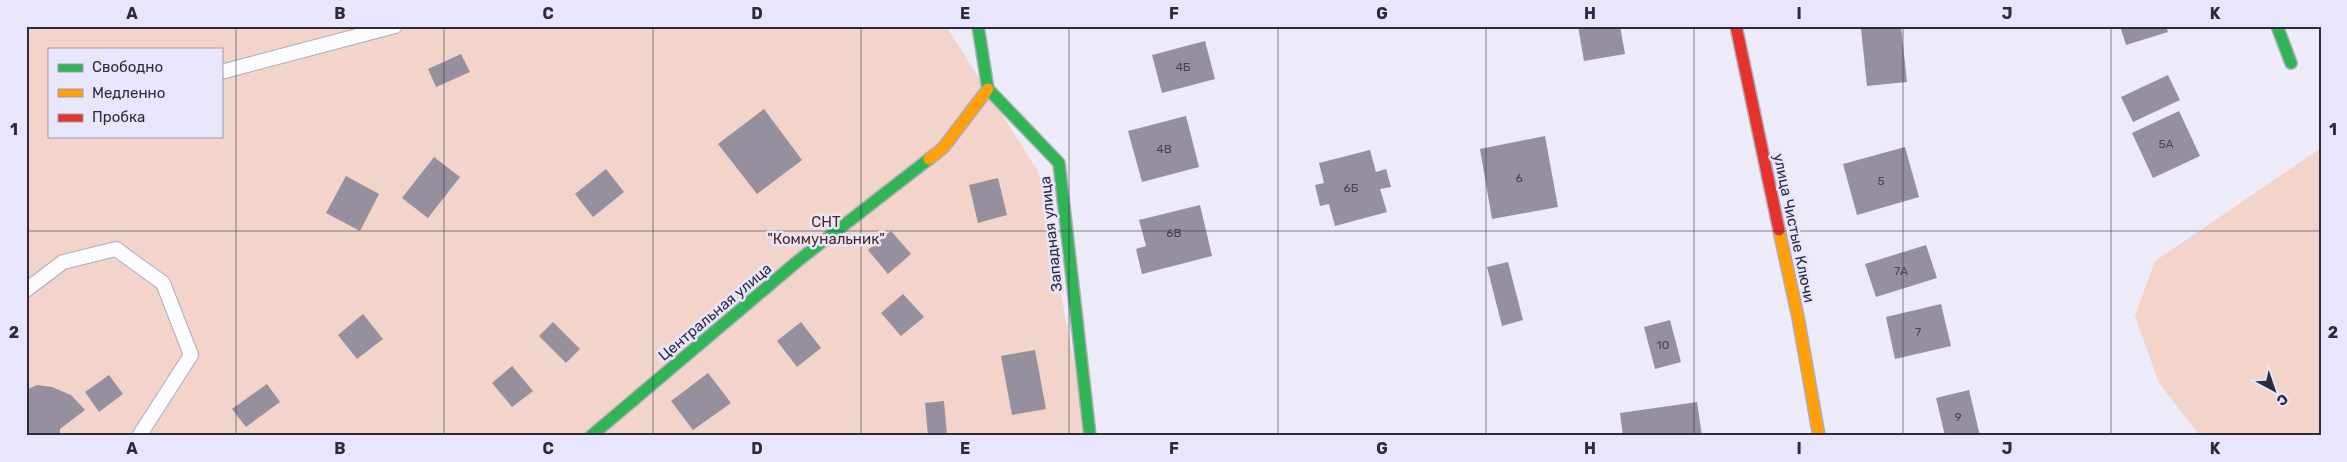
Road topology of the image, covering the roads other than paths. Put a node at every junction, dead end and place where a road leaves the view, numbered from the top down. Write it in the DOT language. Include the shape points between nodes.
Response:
graph roads {
  1 [pos="396,26"];
  2 [pos="978,26"];
  3 [pos="1736,26"];
  4 [pos="2277,26"];
  5 [pos="2291,62"];
  6 [pos="222,72"];
  7 [pos="988,89"];
  8 [pos="26,290"];
  9 [pos="139,436"];
  10 [pos="591,436"];
  11 [pos="1090,436"];
  12 [pos="1819,436"];
  1 -- 6 [label="lane"];
  2 -- 7 [label="street"];
  3 -- 12 [label="street, улица Чистые Ключи" via="1798,316"];
  4 -- 5 [label="street"];
  7 -- 10 [label="street, Центральная улица" via="943,148 799,260"];
  7 -- 11 [label="street, Западная улица" via="1059,163"];
  8 -- 9 [label="lane" via="63,262 116,249 163,283 191,355"];
}
